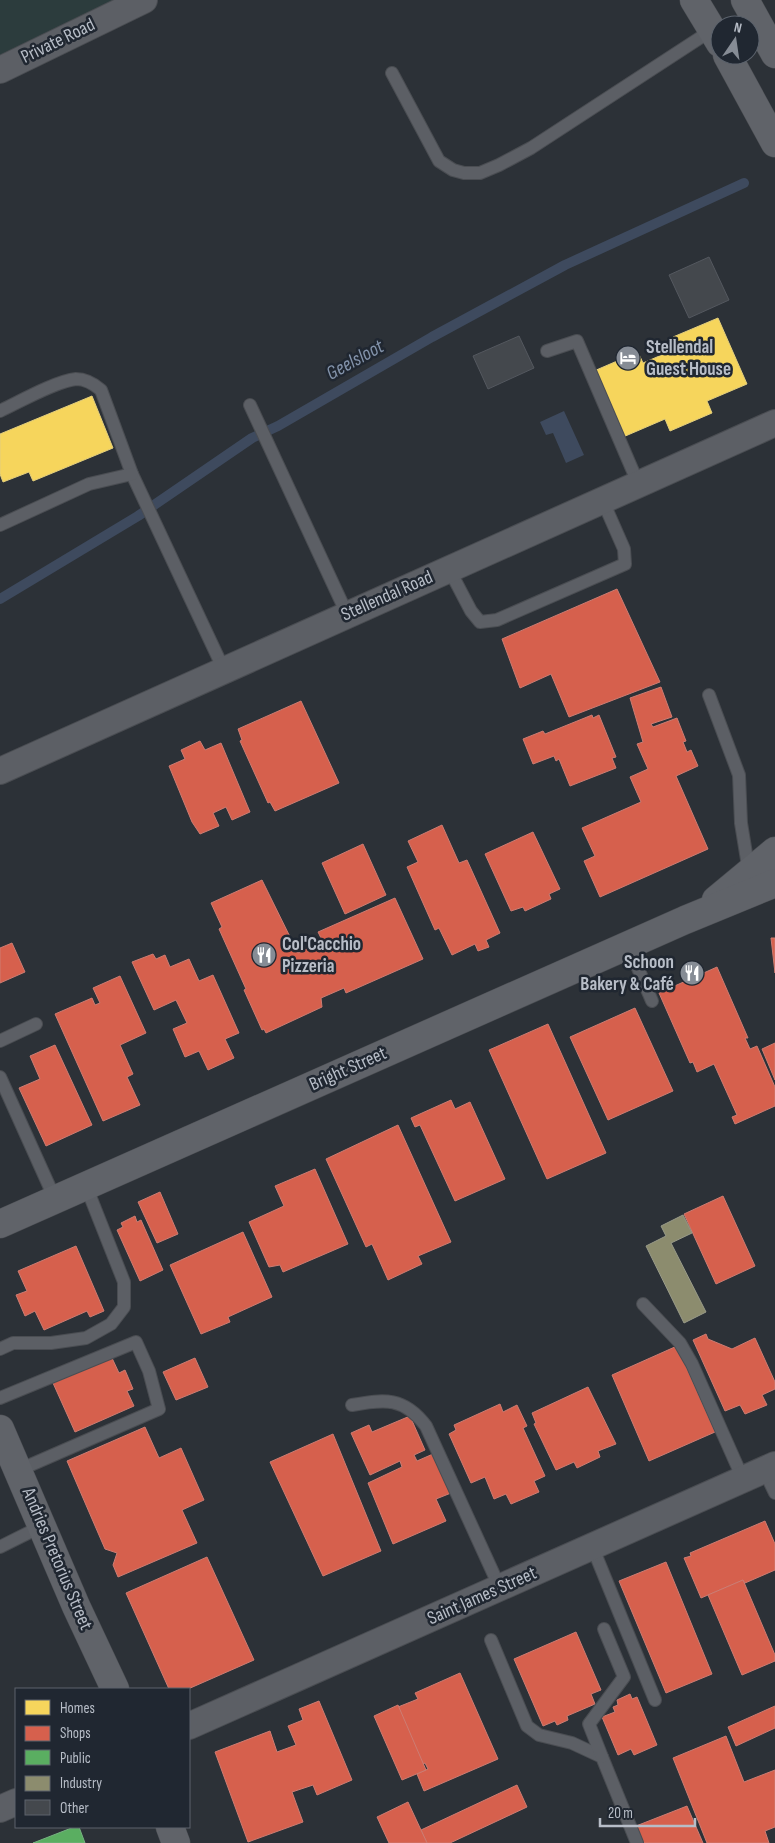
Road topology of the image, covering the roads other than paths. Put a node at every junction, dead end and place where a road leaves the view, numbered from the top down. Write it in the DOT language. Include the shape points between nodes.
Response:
graph roads {
  1 [pos="144,0"];
  2 [pos="694,0"];
  3 [pos="745,0"];
  4 [pos="710,26"];
  5 [pos="710,40"];
  6 [pos="775,54"];
  7 [pos="732,65"];
  8 [pos="0,70"];
  9 [pos="392,74"];
  10 [pos="775,143"];
  11 [pos="547,351"];
  12 [pos="250,405"];
  13 [pos="0,411"];
  14 [pos="775,423"];
  15 [pos="132,474"];
  16 [pos="638,483"];
  17 [pos="602,499"];
  18 [pos="0,525"];
  19 [pos="449,569"];
  20 [pos="347,614"];
  21 [pos="224,670"];
  22 [pos="709,695"];
  23 [pos="0,771"];
  24 [pos="775,851"];
  25 [pos="749,872"];
  26 [pos="775,883"];
  27 [pos="697,915"];
  28 [pos="628,945"];
  29 [pos="652,1001"];
  30 [pos="36,1024"];
  31 [pos="0,1041"];
  32 [pos="0,1077"];
  33 [pos="86,1186"];
  34 [pos="55,1200"];
  35 [pos="0,1224"];
  36 [pos="643,1304"];
  37 [pos="0,1349"];
  38 [pos="0,1398"];
  39 [pos="352,1405"];
  40 [pos="7,1452"];
  41 [pos="764,1477"];
  42 [pos="42,1526"];
  43 [pos="592,1546"];
  44 [pos="0,1547"];
  45 [pos="500,1588"];
  46 [pos="604,1629"];
  47 [pos="491,1640"];
  48 [pos="115,1688"];
  49 [pos="655,1700"];
  50 [pos="190,1726"];
  51 [pos="602,1757"];
  52 [pos="15,1802"];
  53 [pos="0,1809"];
  54 [pos="170,1828"];
  55 [pos="176,1843"];
  56 [pos="637,1843"];
  1 -- 8 [label="street, Private Road"];
  2 -- 4 [label="street"];
  3 -- 6 [label="street"];
  5 -- 9 [label="lane" via="531,148 480,173 464,174 439,161"];
  7 -- 10 [label="street"];
  11 -- 16 [label="lane" via="577,341"];
  12 -- 20 [label="lane"];
  13 -- 15 [label="lane" via="65,382 77,379 94,384 101,390 109,408"];
  14 -- 16 [label="street, Stellendal Road"];
  15 -- 18 [label="lane" via="89,484"];
  15 -- 21 [label="lane"];
  16 -- 17 [label="street, Stellendal Road"];
  17 -- 19 [label="street, Stellendal Road"];
  17 -- 19 [label="lane" via="624,549 625,564 496,620 480,622"];
  19 -- 20 [label="street, Stellendal Road"];
  20 -- 21 [label="street, Stellendal Road"];
  21 -- 23 [label="street, Stellendal Road"];
  22 -- 25 [label="lane" via="738,775"];
  24 -- 25 [label="street, Bright Street"];
  25 -- 27 [label="street, Bright Street"];
  26 -- 27 [label="street, Bright Street"];
  27 -- 28 [label="street, Bright Street"];
  28 -- 29 [label="lane"];
  28 -- 33 [label="street, Bright Street"];
  30 -- 31 [label="lane"];
  32 -- 34 [label="lane"];
  33 -- 34 [label="street, Bright Street"];
  33 -- 37 [label="lane" via="124,1282 124,1307 111,1324 86,1338 51,1343 13,1343"];
  34 -- 35 [label="street, Bright Street"];
  36 -- 41 [label="lane" via="680,1343"];
  38 -- 40 [label="lane" via="136,1342 149,1371 159,1410"];
  39 -- 45 [label="lane" via="382,1400 397,1403 416,1414 426,1426"];
  40 -- 42 [label="street, Andries Pretorius Street"];
  41 -- 43 [label="street, Saint James Street"];
  42 -- 44 [label="lane"];
  42 -- 48 [label="street, Andries Pretorius Street"];
  43 -- 45 [label="street, Saint James Street"];
  43 -- 49 [label="lane"];
  45 -- 50 [label="street, Saint James Street"];
  46 -- 51 [label="lane" via="624,1678 589,1724"];
  47 -- 51 [label="lane" via="526,1726 539,1735 572,1743"];
  51 -- 56 [label="lane"];
  52 -- 53 [label="street"];
  54 -- 55 [label="street"];
}
